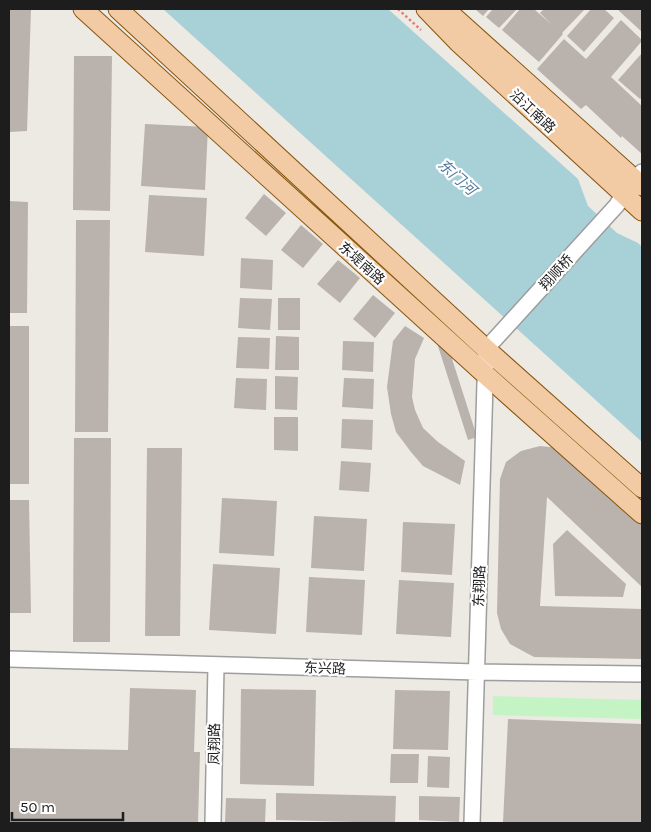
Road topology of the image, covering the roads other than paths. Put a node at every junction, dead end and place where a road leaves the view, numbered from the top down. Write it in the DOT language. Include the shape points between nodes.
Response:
graph roads {
  1 [pos="83,9"];
  2 [pos="118,9"];
  3 [pos="426,9"];
  4 [pos="445,9"];
  5 [pos="636,183"];
  6 [pos="642,211"];
  7 [pos="486,349"];
  8 [pos="486,375"];
  9 [pos="642,488"];
  10 [pos="642,514"];
  11 [pos="9,659"];
  12 [pos="216,665"];
  13 [pos="477,672"];
  14 [pos="642,674"];
  15 [pos="212,823"];
  16 [pos="472,823"];
  1 -- 8 [label="main road, 东堤南路"];
  2 -- 7 [label="main road, 东堤南路"];
  3 -- 5 [label="main road, 沿江南路" via="458,42"];
  4 -- 5 [label="main road, 沿江南路"];
  5 -- 6 [label="main road, 沿江南路"];
  5 -- 7 [label="street, 翔顺桥"];
  7 -- 8 [label="street, 东翔路"];
  7 -- 9 [label="main road, 东堤南路"];
  8 -- 10 [label="main road, 东堤南路"];
  8 -- 13 [label="street, 东翔路"];
  11 -- 12 [label="street, 东兴路"];
  12 -- 13 [label="street, 东兴路"];
  12 -- 15 [label="street, 凤翔路"];
  13 -- 14 [label="street, 东兴路"];
  13 -- 16 [label="street, 东翔路"];
}
